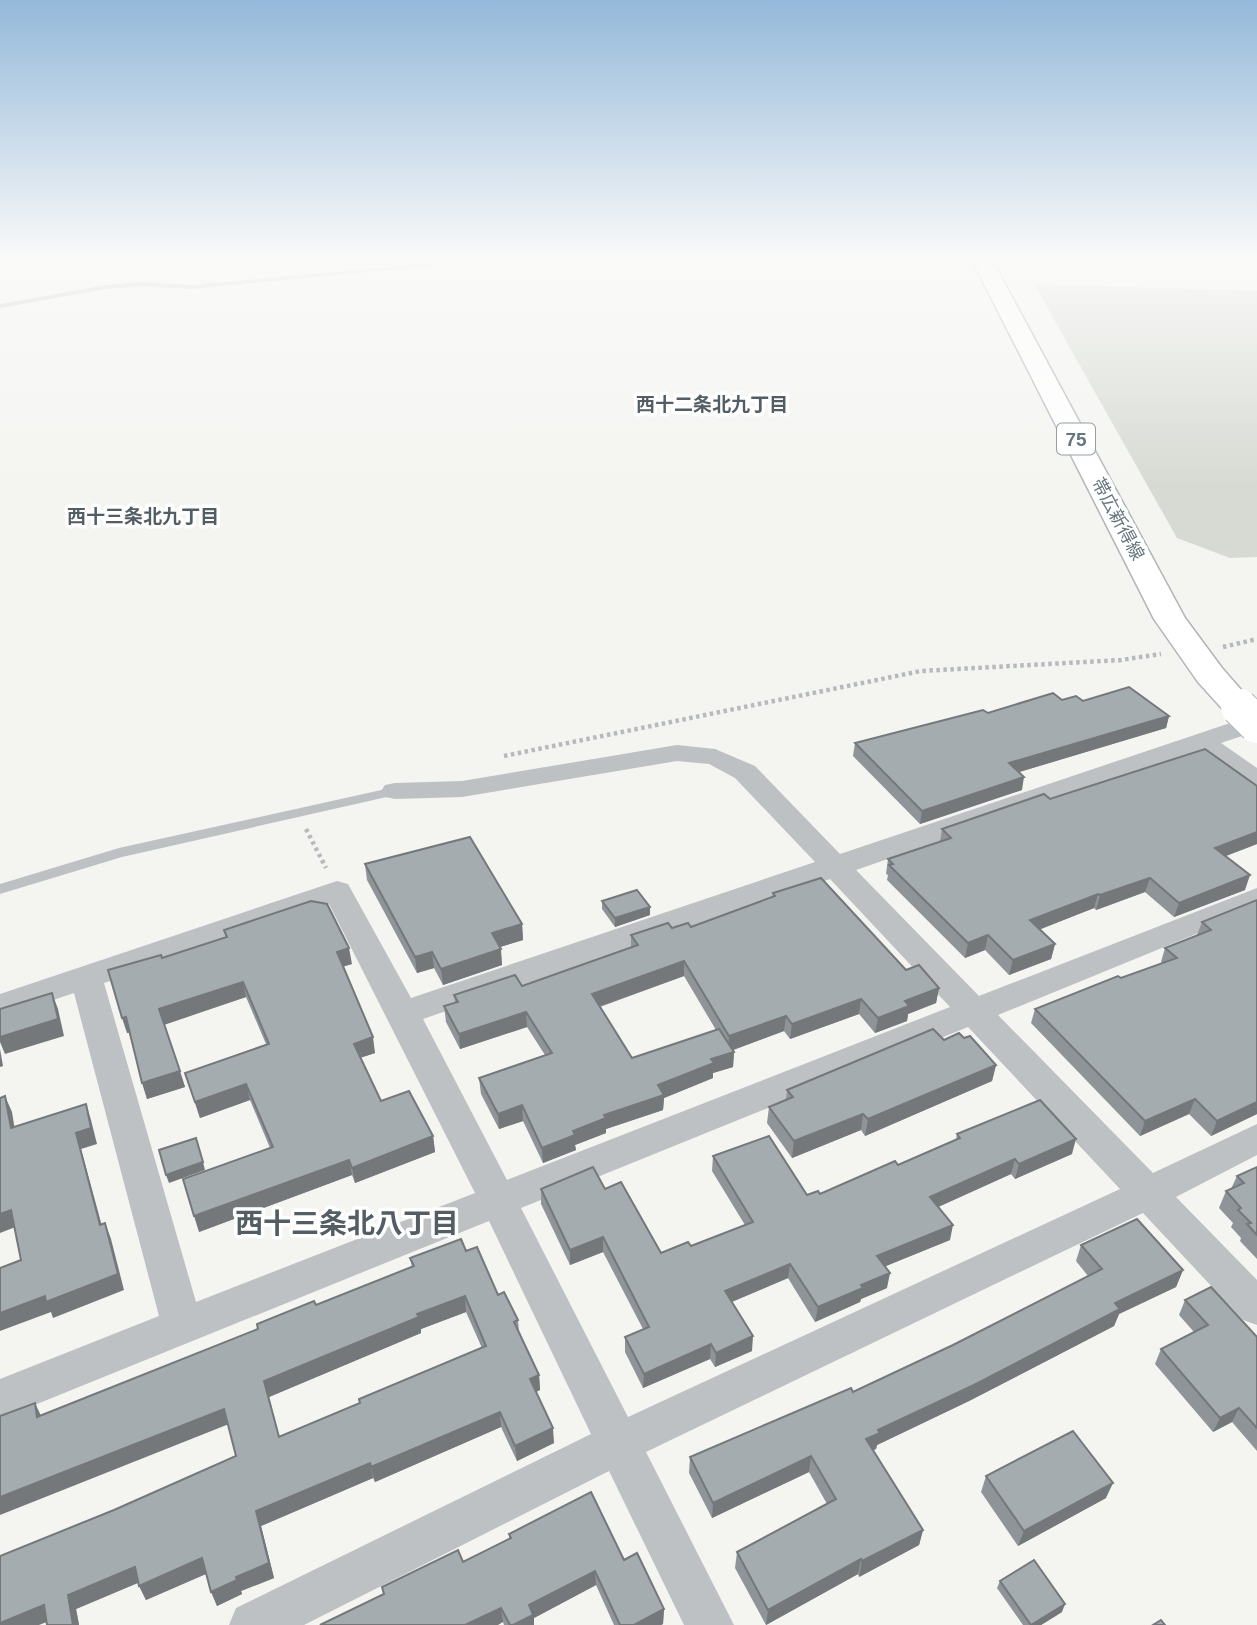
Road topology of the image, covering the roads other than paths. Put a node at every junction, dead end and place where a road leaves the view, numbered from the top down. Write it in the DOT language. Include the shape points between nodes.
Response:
graph roads {
  1 [pos="1022,336"];
  2 [pos="1251,718"];
  3 [pos="1201,741"];
  4 [pos="1257,780"];
  5 [pos="395,791"];
  6 [pos="835,866"];
  7 [pos="0,889"];
  8 [pos="1257,898"];
  9 [pos="86,977"];
  10 [pos="0,1006"];
  11 [pos="973,1011"];
  12 [pos="405,1013"];
  13 [pos="1257,1139"];
  14 [pos="1148,1194"];
  15 [pos="496,1198"];
  16 [pos="1257,1307"];
  17 [pos="182,1325"];
  18 [pos="0,1399"];
  19 [pos="617,1444"];
  20 [pos="253,1625"];
  21 [pos="710,1625"];
  1 -- 2 [label="main road, 帯広新得線 / 75" via="1170,619 1210,675"];
  2 -- 3 [label="street"];
  3 -- 4 [label="street"];
  3 -- 6 [label="street"];
  5 -- 6 [label="street" via="462,789 677,753 715,757 745,772"];
  5 -- 7 [label="lane" via="119,853"];
  6 -- 11 [label="street"];
  6 -- 12 [label="street"];
  8 -- 11 [label="street"];
  9 -- 10 [label="street"];
  9 -- 12 [label="street" via="337,891"];
  9 -- 17 [label="street"];
  11 -- 14 [label="street"];
  11 -- 15 [label="street"];
  12 -- 15 [label="street"];
  13 -- 14 [label="street"];
  14 -- 16 [label="street"];
  14 -- 19 [label="street"];
  15 -- 17 [label="street"];
  15 -- 19 [label="street"];
  17 -- 18 [label="street"];
  19 -- 20 [label="street"];
  19 -- 21 [label="street"];
}
